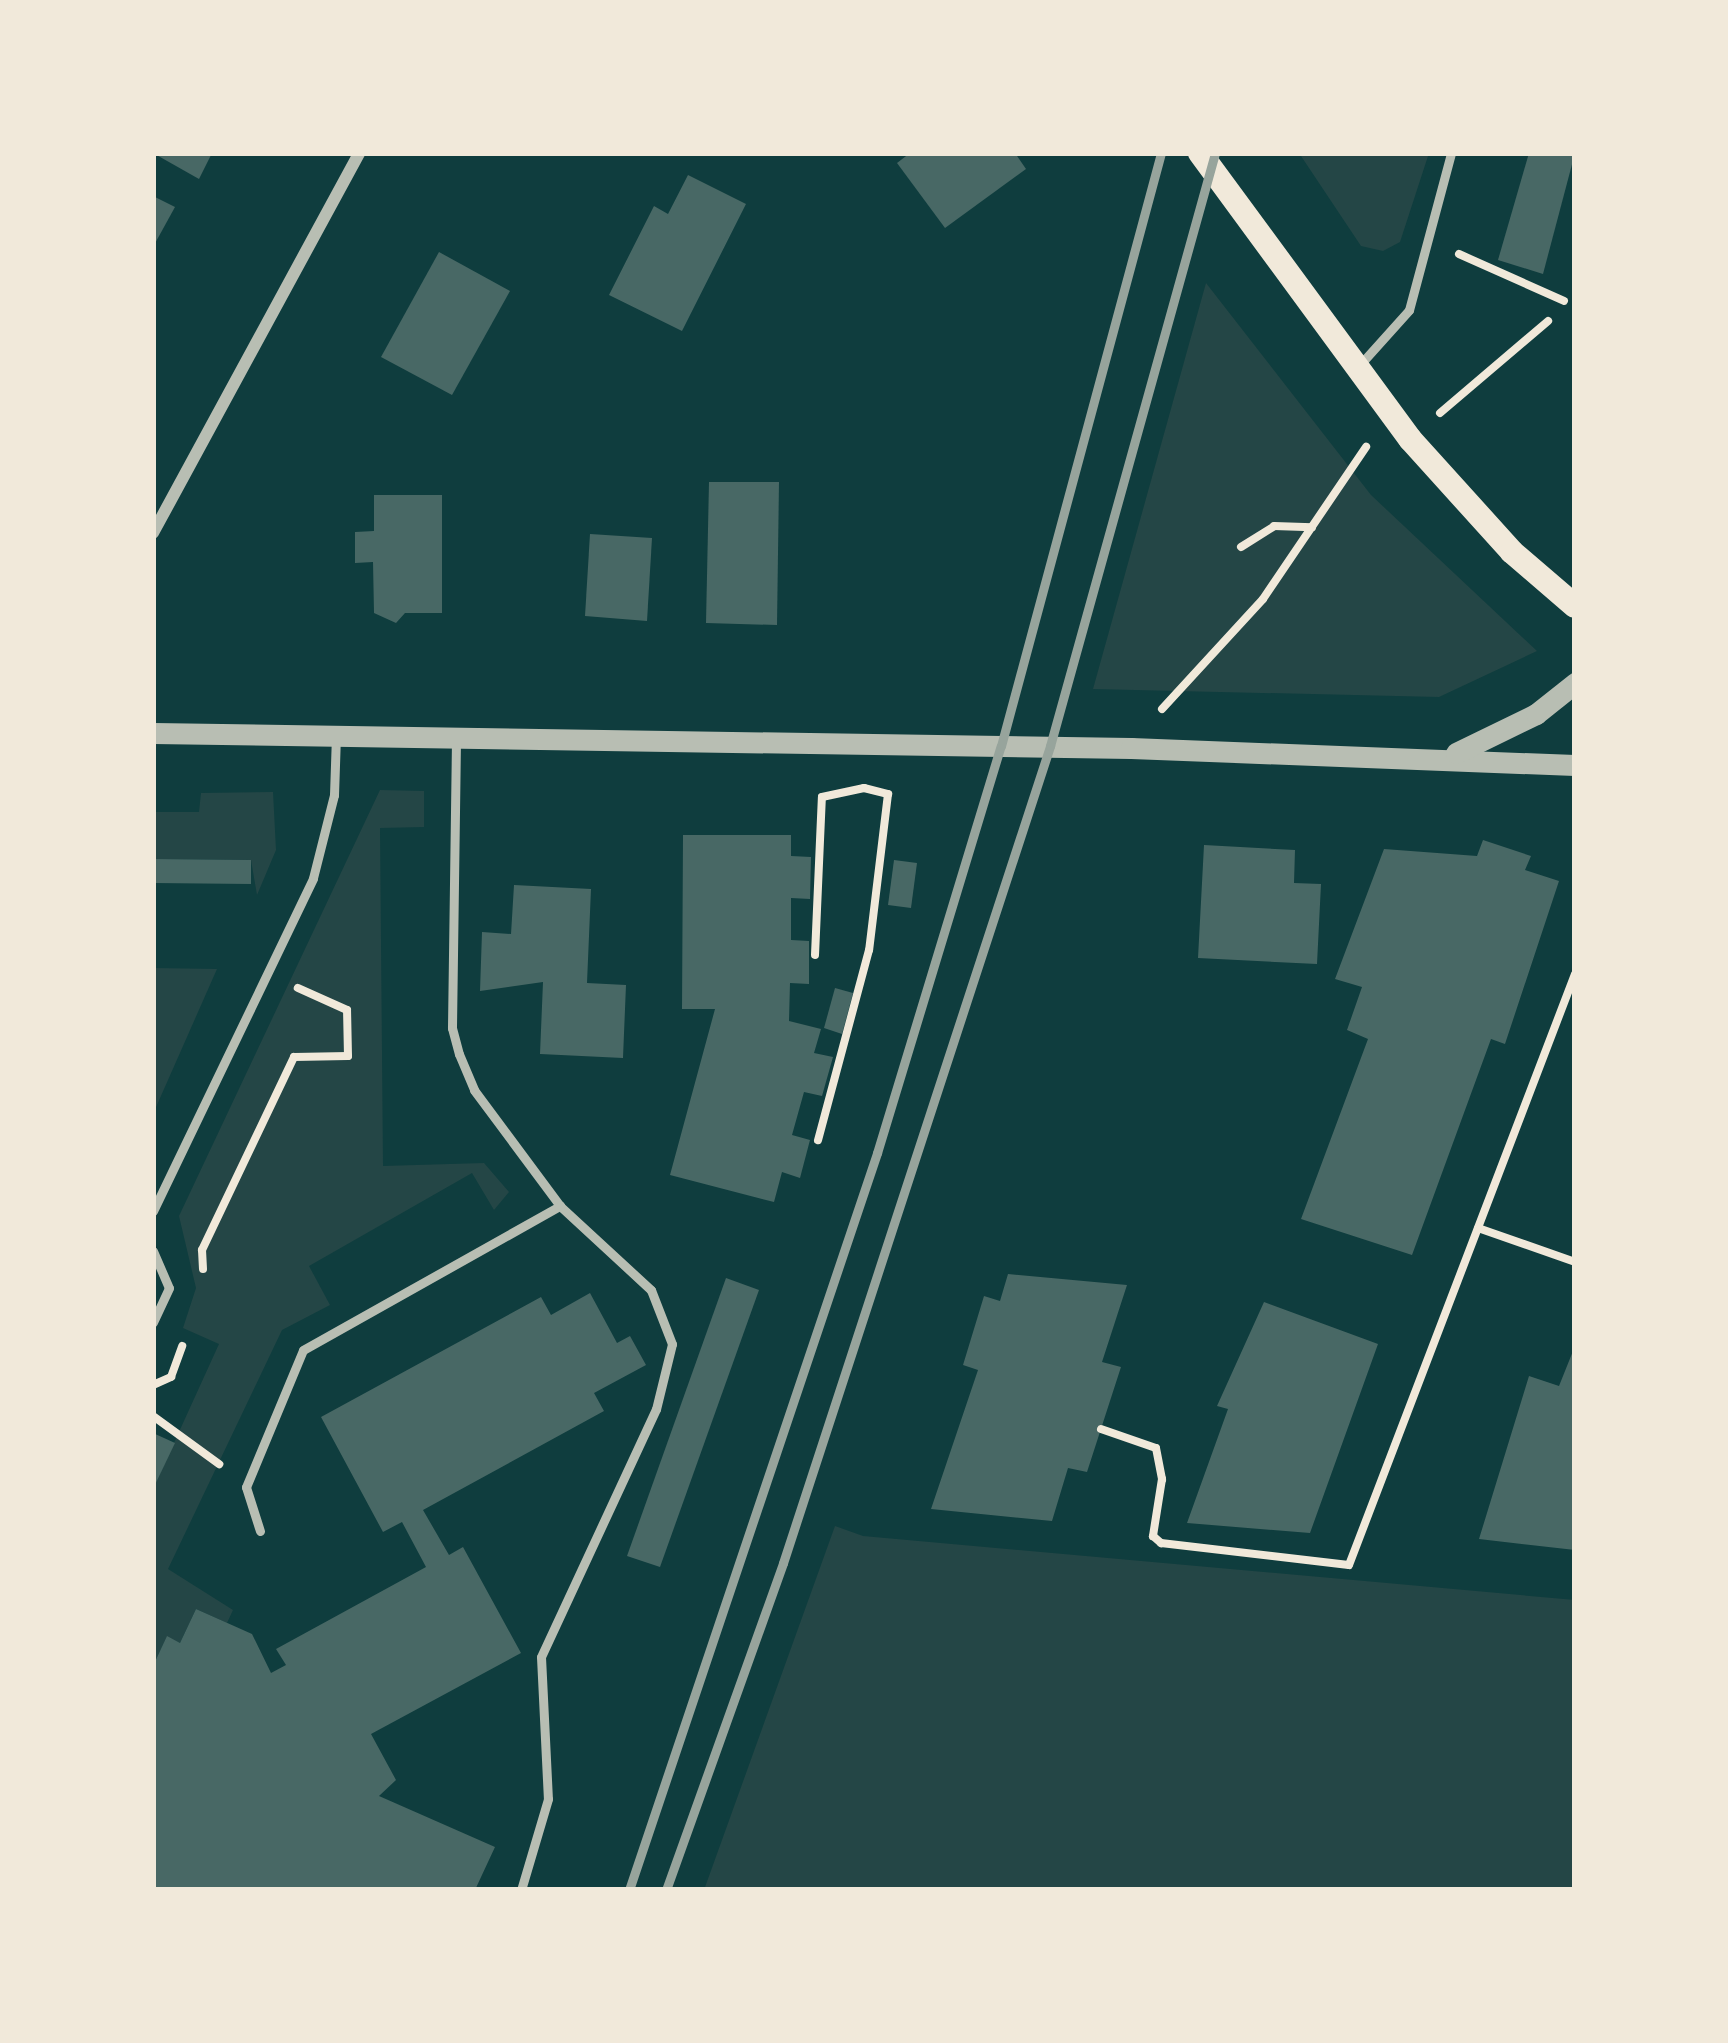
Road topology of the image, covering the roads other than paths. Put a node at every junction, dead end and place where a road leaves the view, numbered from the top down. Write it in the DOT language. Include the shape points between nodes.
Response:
graph roads {
  1 [pos="359,153"];
  2 [pos="1199,153"];
  3 [pos="1450,153"];
  4 [pos="1355,369"];
  5 [pos="153,533"];
  6 [pos="1575,606"];
  7 [pos="1575,683"];
  8 [pos="153,733"];
  9 [pos="336,735"];
  10 [pos="456,737"];
  11 [pos="1450,756"];
  12 [pos="1575,765"];
  13 [pos="560,1206"];
  14 [pos="153,1210"];
  15 [pos="153,1251"];
  16 [pos="153,1323"];
  17 [pos="260,1532"];
  18 [pos="520,1890"];
  1 -- 5 [label="street"];
  2 -- 4 [label="main road"];
  3 -- 4 [label="lane" via="1408,310"];
  4 -- 6 [label="main road" via="1512,552"];
  7 -- 11 [label="street" via="1520,723"];
  8 -- 9 [label="street"];
  9 -- 10 [label="street"];
  9 -- 14 [label="lane" via="334,796 313,878"];
  10 -- 11 [label="street"];
  10 -- 13 [label="lane" via="452,1028 474,1090"];
  11 -- 12 [label="street"];
  13 -- 17 [label="lane" via="303,1350 249,1477"];
  13 -- 18 [label="lane" via="651,1290 672,1344 656,1409 542,1657 548,1799"];
  15 -- 16 [label="lane" via="169,1288"];
}
